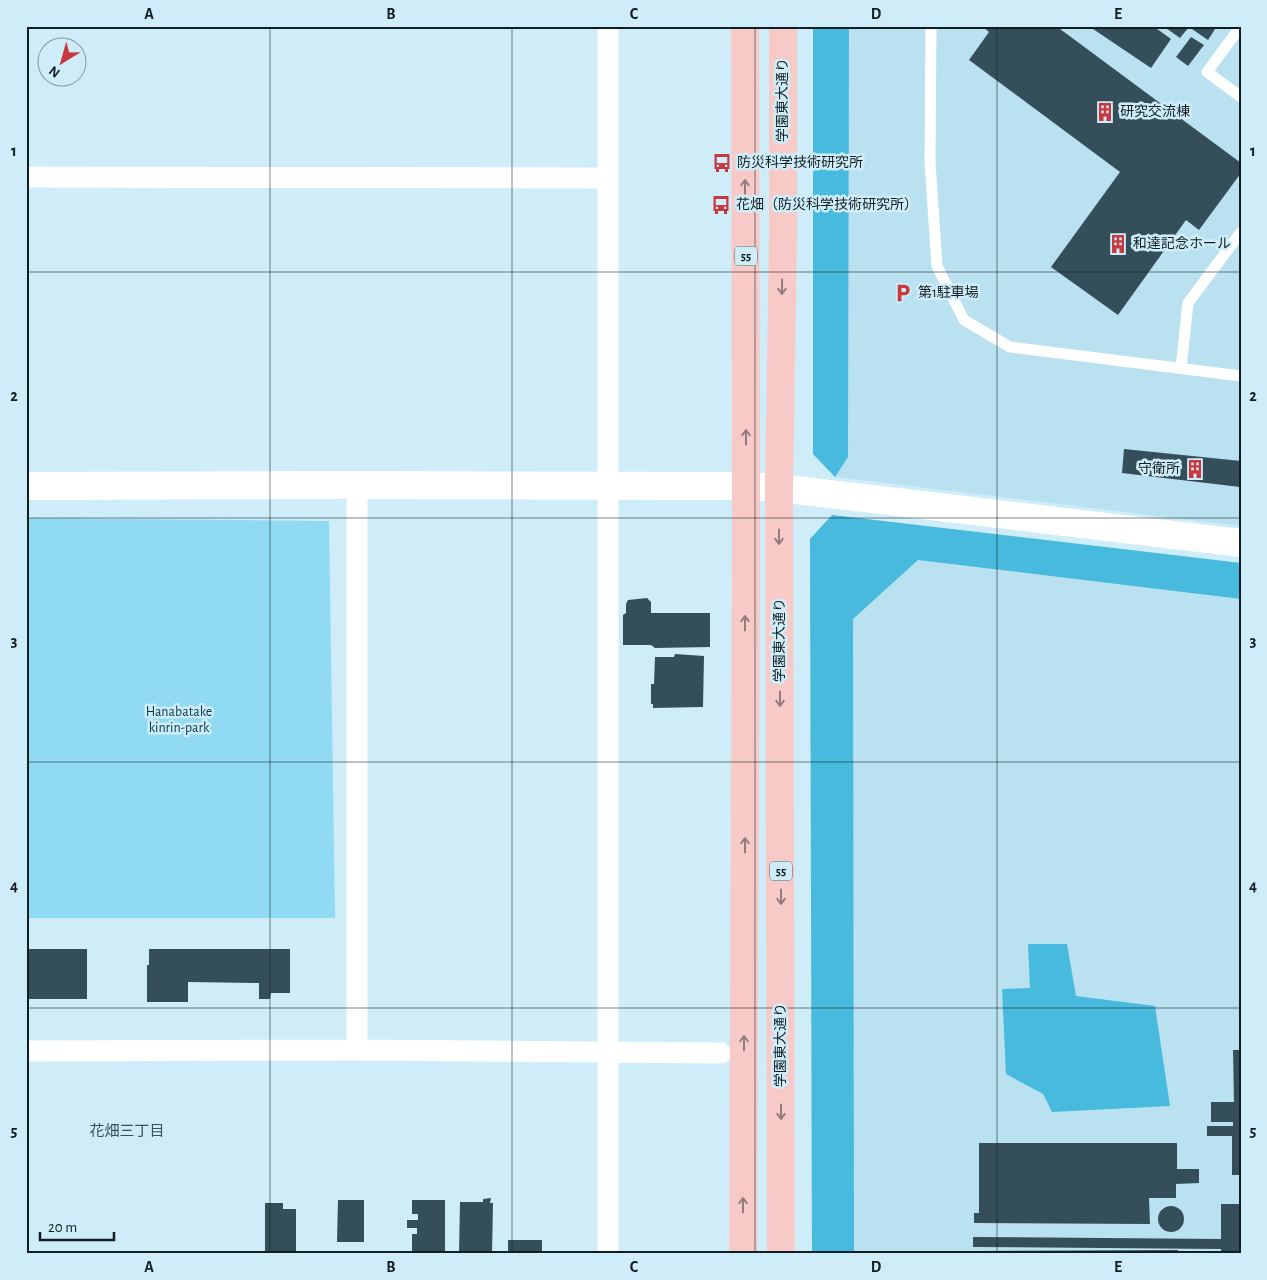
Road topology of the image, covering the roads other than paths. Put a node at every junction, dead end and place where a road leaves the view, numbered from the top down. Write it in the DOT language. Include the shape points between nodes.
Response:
graph roads {
  1 [pos="608,26"];
  2 [pos="745,26"];
  3 [pos="783,26"];
  4 [pos="931,26"];
  5 [pos="1241,26"];
  6 [pos="1241,97"];
  7 [pos="26,177"];
  8 [pos="608,178"];
  9 [pos="1241,232"];
  10 [pos="1181,368"];
  11 [pos="1241,376"];
  12 [pos="357,485"];
  13 [pos="26,486"];
  14 [pos="609,486"];
  15 [pos="746,486"];
  16 [pos="779,488"];
  17 [pos="1241,543"];
  18 [pos="357,1050"];
  19 [pos="26,1051"];
  20 [pos="608,1052"];
  21 [pos="721,1053"];
  22 [pos="608,1254"];
  23 [pos="743,1254"];
  24 [pos="780,1254"];
  1 -- 8 [label="street"];
  15 -- 2 [label="main road, 55, one-way"];
  3 -- 16 [label="main road, 学園東大通り / 55, one-way"];
  4 -- 10 [label="lane" via="930,162 937,266 964,320 1010,348"];
  5 -- 6 [label="lane" via="1207,72"];
  7 -- 8 [label="street"];
  8 -- 14 [label="street"];
  9 -- 10 [label="lane" via="1188,303"];
  10 -- 11 [label="lane"];
  12 -- 13 [label="street"];
  12 -- 14 [label="street"];
  12 -- 18 [label="street"];
  14 -- 15 [label="street"];
  14 -- 20 [label="street"];
  15 -- 16 [label="street"];
  23 -- 15 [label="main road, 55, one-way"];
  16 -- 17 [label="street"];
  16 -- 24 [label="main road, 学園東大通り / 55, one-way"];
  18 -- 19 [label="street"];
  18 -- 20 [label="street"];
  20 -- 21 [label="street"];
  20 -- 22 [label="street"];
}
